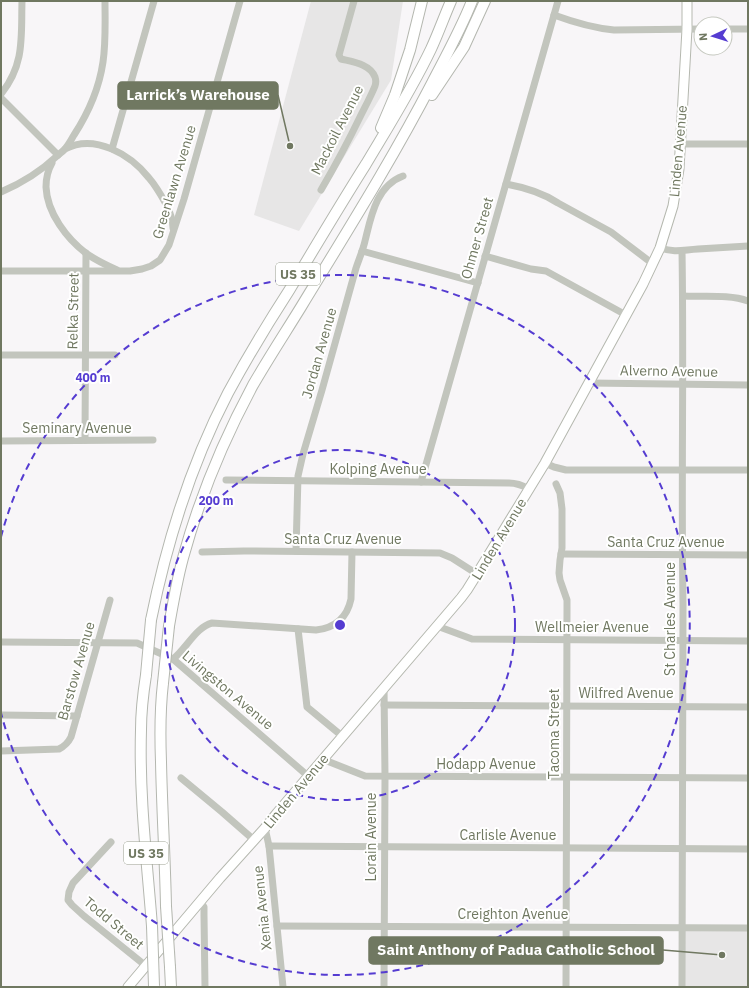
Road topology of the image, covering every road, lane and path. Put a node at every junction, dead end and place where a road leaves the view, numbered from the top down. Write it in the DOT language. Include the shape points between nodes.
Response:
graph roads {
  1 [pos="22,1"];
  2 [pos="105,1"];
  3 [pos="154,1"];
  4 [pos="240,1"];
  5 [pos="354,1"];
  6 [pos="422,1"];
  7 [pos="450,1"];
  8 [pos="472,1"];
  9 [pos="484,1"];
  10 [pos="558,1"];
  11 [pos="687,1"];
  12 [pos="554,15"];
  13 [pos="733,29"];
  14 [pos="748,29"];
  15 [pos="687,30"];
  16 [pos="693,30"];
  17 [pos="1,94"];
  18 [pos="1,98"];
  19 [pos="680,144"];
  20 [pos="748,144"];
  21 [pos="112,150"];
  22 [pos="396,150"];
  23 [pos="58,156"];
  24 [pos="369,158"];
  25 [pos="403,176"];
  26 [pos="506,184"];
  27 [pos="321,190"];
  28 [pos="1,192"];
  29 [pos="173,230"];
  30 [pos="748,246"];
  31 [pos="660,248"];
  32 [pos="362,251"];
  33 [pos="682,251"];
  34 [pos="86,253"];
  35 [pos="485,256"];
  36 [pos="653,264"];
  37 [pos="1,271"];
  38 [pos="87,271"];
  39 [pos="120,271"];
  40 [pos="478,283"];
  41 [pos="683,296"];
  42 [pos="748,301"];
  43 [pos="626,315"];
  44 [pos="1,355"];
  45 [pos="85,355"];
  46 [pos="115,355"];
  47 [pos="589,383"];
  48 [pos="682,384"];
  49 [pos="748,385"];
  50 [pos="85,440"];
  51 [pos="153,440"];
  52 [pos="1,441"];
  53 [pos="545,463"];
  54 [pos="682,470"];
  55 [pos="748,470"];
  56 [pos="226,480"];
  57 [pos="298,481"];
  58 [pos="421,482"];
  59 [pos="556,484"];
  60 [pos="529,489"];
  61 [pos="296,551"];
  62 [pos="202,552"];
  63 [pos="352,552"];
  64 [pos="561,554"];
  65 [pos="682,555"];
  66 [pos="748,555"];
  67 [pos="477,574"];
  68 [pos="110,600"];
  69 [pos="437,626"];
  70 [pos="298,629"];
  71 [pos="567,640"];
  72 [pos="683,641"];
  73 [pos="748,641"];
  74 [pos="1,642"];
  75 [pos="98,642"];
  76 [pos="173,659"];
  77 [pos="384,687"];
  78 [pos="384,705"];
  79 [pos="567,706"];
  80 [pos="683,707"];
  81 [pos="748,707"];
  82 [pos="1,715"];
  83 [pos="77,716"];
  84 [pos="342,736"];
  85 [pos="1,751"];
  86 [pos="322,759"];
  87 [pos="308,776"];
  88 [pos="385,776"];
  89 [pos="567,777"];
  90 [pos="181,778"];
  91 [pos="683,778"];
  92 [pos="748,778"];
  93 [pos="265,828"];
  94 [pos="254,840"];
  95 [pos="111,842"];
  96 [pos="269,846"];
  97 [pos="385,847"];
  98 [pos="567,848"];
  99 [pos="683,848"];
  100 [pos="748,849"];
  101 [pos="201,902"];
  102 [pos="277,926"];
  103 [pos="384,926"];
  104 [pos="567,927"];
  105 [pos="683,928"];
  106 [pos="748,928"];
  107 [pos="146,966"];
  108 [pos="128,987"];
  109 [pos="154,987"];
  110 [pos="171,987"];
  111 [pos="205,987"];
  112 [pos="283,987"];
  113 [pos="384,987"];
  114 [pos="566,987"];
  115 [pos="682,987"];
  1 -- 17 [label="street" via="20,56 10,82"];
  2 -- 23 [label="street" via="103,62 98,85 87,114"];
  3 -- 21 [label="street"];
  4 -- 29 [label="street, Greenlawn Avenue"];
  5 -- 27 [label="street, Mackoil Avenue" via="339,57 368,68 375,76 376,82"];
  6 -- 24 [label="highway" via="395,95"];
  7 -- 24 [label="highway, US 35" via="431,49"];
  8 -- 22 [label="highway, US 35"];
  9 -- 22 [label="highway" via="464,47"];
  10 -- 12 [label="street, Ohmer Street"];
  11 -- 15 [label="main road, Linden Avenue"];
  12 -- 15 [label="street" via="603,29"];
  12 -- 26 [label="street, Ohmer Street"];
  13 -- 14 [label="street"];
  15 -- 16 [label="street"];
  15 -- 19 [label="main road, Linden Avenue"];
  18 -- 23 [label="street"];
  19 -- 20 [label="street"];
  19 -- 31 [label="main road, Linden Avenue" via="673,206"];
  21 -- 23 [label="street" via="99,145 83,144 75,145"];
  21 -- 29 [label="street" via="132,162 149,178 171,215"];
  22 -- 110 [label="highway, US 35, bridge" via="253,385 211,477 186,550 169,626 161,700 161,786"];
  23 -- 28 [label="street" via="34,175"];
  23 -- 34 [label="street" via="48,170 46,180 49,204 61,227"];
  24 -- 109 [label="highway, US 35, bridge" via="253,348 228,395 183,497 158,585 151,620 141,730 141,780"];
  25 -- 32 [label="street, Jordan Avenue" via="391,182 380,194 370,219"];
  26 -- 35 [label="street, Ohmer Street"];
  26 -- 36 [label="street" via="551,198 611,232"];
  29 -- 39 [label="street, Greenlawn Avenue" via="169,245 160,260 142,269"];
  30 -- 33 [label="street"];
  31 -- 33 [label="street"];
  31 -- 36 [label="main road, Linden Avenue"];
  32 -- 40 [label="street"];
  32 -- 57 [label="street, Jordan Avenue" via="303,454"];
  33 -- 41 [label="street, St Charles Avenue"];
  34 -- 38 [label="street, Relka Street"];
  34 -- 39 [label="street"];
  35 -- 40 [label="street, Ohmer Street"];
  35 -- 43 [label="street" via="546,271"];
  36 -- 43 [label="main road, Linden Avenue"];
  37 -- 38 [label="street, Greenlawn Avenue"];
  38 -- 39 [label="street, Greenlawn Avenue"];
  38 -- 45 [label="street, Relka Street"];
  40 -- 58 [label="street, Ohmer Street"];
  41 -- 42 [label="street" via="727,297"];
  41 -- 48 [label="street, St Charles Avenue"];
  43 -- 47 [label="main road, Linden Avenue"];
  44 -- 45 [label="street"];
  45 -- 46 [label="street"];
  45 -- 50 [label="street, Relka Street"];
  47 -- 48 [label="street, Alverno Avenue"];
  47 -- 53 [label="main road, Linden Avenue"];
  48 -- 49 [label="street, Alverno Avenue"];
  48 -- 54 [label="street, St Charles Avenue"];
  50 -- 51 [label="street, Seminary Avenue"];
  50 -- 52 [label="street, Seminary Avenue"];
  53 -- 54 [label="street" via="566,470"];
  53 -- 60 [label="main road, Linden Avenue"];
  54 -- 55 [label="street"];
  54 -- 65 [label="street, St Charles Avenue"];
  56 -- 57 [label="street, Kolping Avenue"];
  57 -- 58 [label="street, Kolping Avenue"];
  57 -- 61 [label="street, Jordan Avenue"];
  58 -- 60 [label="street, Kolping Avenue" via="509,483"];
  59 -- 64 [label="street, Tacoma Street" via="561,500"];
  60 -- 67 [label="main road, Linden Avenue"];
  61 -- 62 [label="street, Santa Cruz Avenue"];
  61 -- 63 [label="street, Santa Cruz Avenue"];
  63 -- 67 [label="street, Santa Cruz Avenue" via="440,553"];
  63 -- 70 [label="street" via="351,599 343,617 335,624 322,629"];
  64 -- 65 [label="street, Santa Cruz Avenue"];
  64 -- 71 [label="street, Tacoma Street" via="559,573 567,600"];
  65 -- 66 [label="street, Santa Cruz Avenue"];
  65 -- 72 [label="street, St Charles Avenue"];
  67 -- 69 [label="main road, Linden Avenue"];
  68 -- 75 [label="street, Barstow Avenue"];
  69 -- 71 [label="street, Wellmeier Avenue" via="472,639"];
  69 -- 77 [label="main road, Linden Avenue"];
  70 -- 76 [label="street" via="212,623 201,628"];
  70 -- 84 [label="street" via="307,707"];
  71 -- 72 [label="street, Wellmeier Avenue"];
  71 -- 79 [label="street, Tacoma Street"];
  72 -- 73 [label="street, Wellmeier Avenue"];
  72 -- 80 [label="street, St Charles Avenue"];
  74 -- 75 [label="street, Livingston Avenue"];
  75 -- 76 [label="street, Livingston Avenue" via="137,643"];
  75 -- 83 [label="street, Barstow Avenue"];
  76 -- 87 [label="street, Livingston Avenue"];
  77 -- 78 [label="street, Lorain Avenue"];
  77 -- 84 [label="main road, Linden Avenue"];
  78 -- 79 [label="street, Wilfred Avenue"];
  78 -- 88 [label="street, Lorain Avenue"];
  79 -- 80 [label="street, Wilfred Avenue"];
  79 -- 89 [label="street, Tacoma Street"];
  80 -- 81 [label="street, Wilfred Avenue"];
  80 -- 91 [label="street, St Charles Avenue"];
  82 -- 83 [label="street"];
  83 -- 85 [label="street, Barstow Avenue" via="69,742 59,749"];
  84 -- 86 [label="main road, Linden Avenue"];
  86 -- 87 [label="main road, Linden Avenue"];
  86 -- 88 [label="street, Hodapp Avenue" via="361,775"];
  87 -- 93 [label="main road, Linden Avenue"];
  88 -- 89 [label="street, Hodapp Avenue"];
  88 -- 97 [label="street, Lorain Avenue"];
  89 -- 91 [label="street, Hodapp Avenue"];
  89 -- 98 [label="street, Tacoma Street"];
  90 -- 94 [label="street"];
  91 -- 92 [label="street, Hodapp Avenue"];
  91 -- 99 [label="street, St Charles Avenue"];
  93 -- 94 [label="main road, Linden Avenue"];
  93 -- 96 [label="street, Xenia Avenue"];
  94 -- 101 [label="main road, Linden Avenue"];
  95 -- 107 [label="street, Todd Street" via="73,883 68,900"];
  96 -- 97 [label="street, Carlisle Avenue"];
  96 -- 102 [label="street, Xenia Avenue"];
  97 -- 98 [label="street, Carlisle Avenue"];
  97 -- 103 [label="street, Lorain Avenue"];
  98 -- 99 [label="street, Carlisle Avenue"];
  98 -- 104 [label="street, Tacoma Street"];
  99 -- 100 [label="street, Carlisle Avenue"];
  99 -- 105 [label="street, St Charles Avenue"];
  101 -- 107 [label="main road, Linden Avenue"];
  101 -- 111 [label="street" via="204,907"];
  102 -- 103 [label="street, Creighton Avenue"];
  102 -- 112 [label="street, Xenia Avenue"];
  103 -- 104 [label="street, Creighton Avenue"];
  103 -- 113 [label="street, Lorain Avenue"];
  104 -- 105 [label="street, Creighton Avenue"];
  104 -- 114 [label="street, Tacoma Street"];
  105 -- 106 [label="street, Creighton Avenue"];
  105 -- 115 [label="street, St Charles Avenue"];
  107 -- 108 [label="main road, Linden Avenue"];
}
